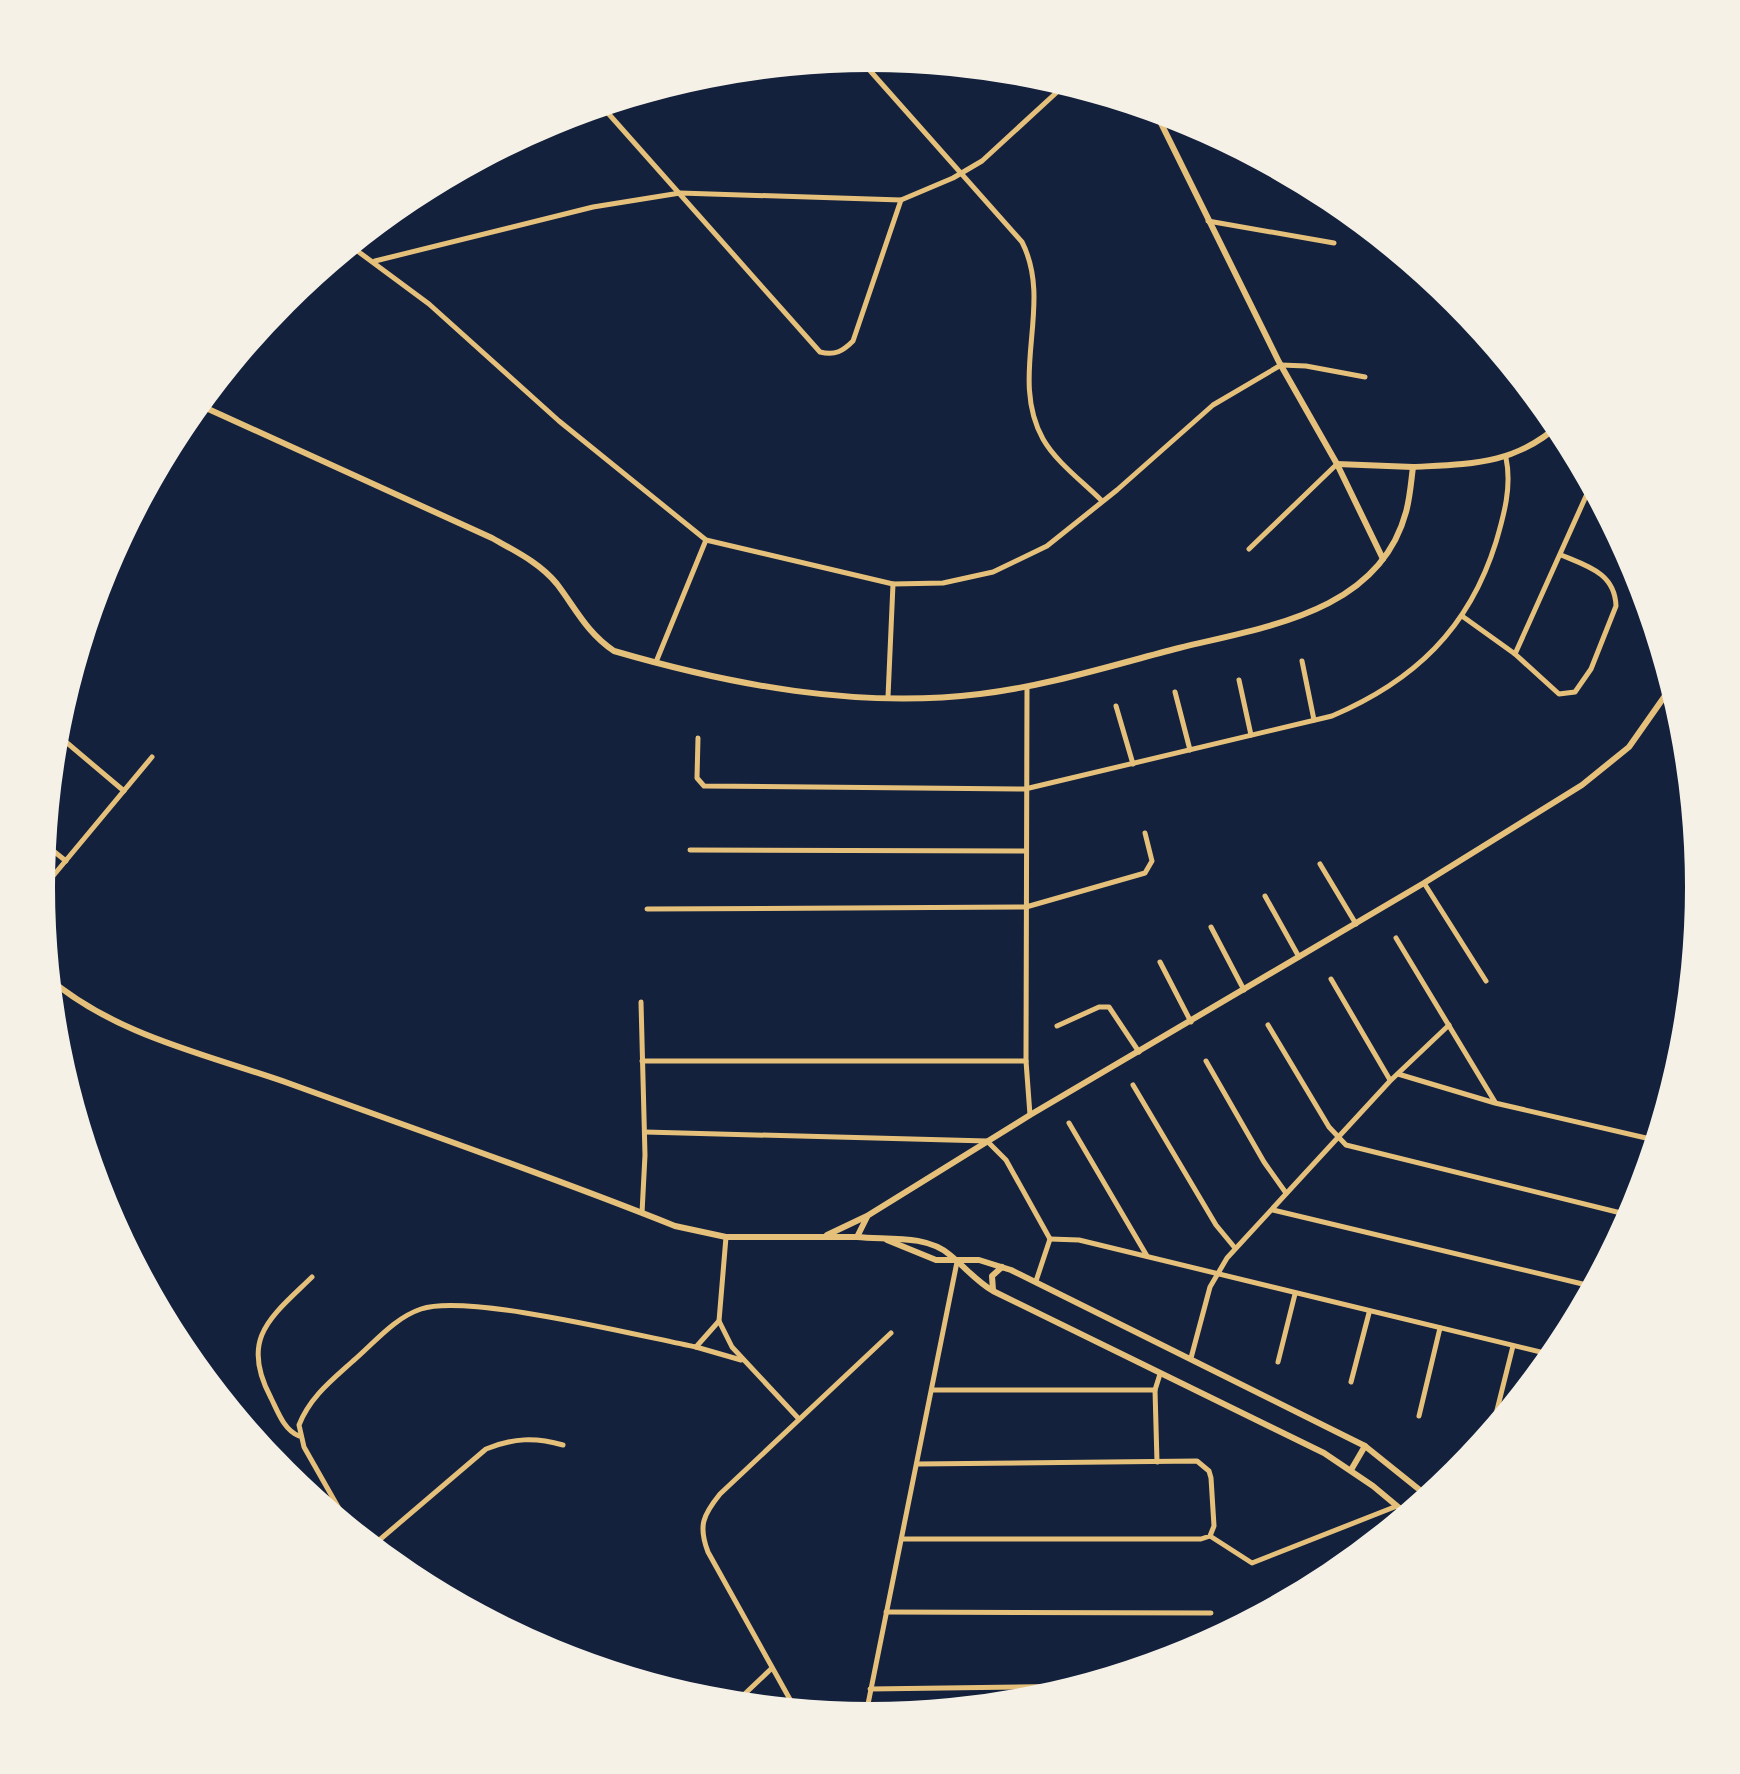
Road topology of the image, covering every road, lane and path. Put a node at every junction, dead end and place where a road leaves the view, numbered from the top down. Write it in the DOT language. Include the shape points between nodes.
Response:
graph roads {
  1 [pos="871,72"];
  2 [pos="1055,94"];
  3 [pos="609,115"];
  4 [pos="1162,127"];
  5 [pos="962,174"];
  6 [pos="680,193"];
  7 [pos="901,200"];
  8 [pos="1208,221"];
  9 [pos="1334,243"];
  10 [pos="360,252"];
  11 [pos="373,261"];
  12 [pos="1281,365"];
  13 [pos="1365,377"];
  14 [pos="210,410"];
  15 [pos="1548,434"];
  16 [pos="1506,458"];
  17 [pos="1337,464"];
  18 [pos="1413,467"];
  19 [pos="1586,498"];
  20 [pos="1103,501"];
  21 [pos="706,540"];
  22 [pos="1249,549"];
  23 [pos="1561,555"];
  24 [pos="1384,559"];
  25 [pos="893,584"];
  26 [pos="1462,616"];
  27 [pos="1515,654"];
  28 [pos="1302,661"];
  29 [pos="656,663"];
  30 [pos="1239,680"];
  31 [pos="1027,686"];
  32 [pos="1175,692"];
  33 [pos="888,697"];
  34 [pos="1662,699"];
  35 [pos="1116,706"];
  36 [pos="1314,720"];
  37 [pos="1250,736"];
  38 [pos="698,738"];
  39 [pos="68,745"];
  40 [pos="1190,750"];
  41 [pos="152,757"];
  42 [pos="1133,764"];
  43 [pos="1025,790"];
  44 [pos="124,791"];
  45 [pos="1145,833"];
  46 [pos="690,850"];
  47 [pos="1025,852"];
  48 [pos="56,853"];
  49 [pos="66,861"];
  50 [pos="1320,864"];
  51 [pos="56,873"];
  52 [pos="1424,884"];
  53 [pos="1265,896"];
  54 [pos="1026,907"];
  55 [pos="647,909"];
  56 [pos="1356,924"];
  57 [pos="1211,927"];
  58 [pos="1396,938"];
  59 [pos="1299,957"];
  60 [pos="1160,962"];
  61 [pos="1331,979"];
  62 [pos="1486,981"];
  63 [pos="61,987"];
  64 [pos="1244,990"];
  65 [pos="641,1002"];
  66 [pos="1191,1022"];
  67 [pos="1268,1024"];
  68 [pos="1448,1025"];
  69 [pos="1056,1026"];
  70 [pos="1140,1052"];
  71 [pos="642,1061"];
  72 [pos="1026,1061"];
  73 [pos="1206,1061"];
  74 [pos="1398,1074"];
  75 [pos="1390,1081"];
  76 [pos="1133,1085"];
  77 [pos="1495,1103"];
  78 [pos="1030,1115"];
  79 [pos="1069,1122"];
  80 [pos="645,1132"];
  81 [pos="1337,1138"];
  82 [pos="1645,1138"];
  83 [pos="987,1141"];
  84 [pos="1286,1194"];
  85 [pos="1272,1210"];
  86 [pos="1617,1212"];
  87 [pos="642,1213"];
  88 [pos="868,1216"];
  89 [pos="726,1236"];
  90 [pos="827,1236"];
  91 [pos="857,1237"];
  92 [pos="1050,1239"];
  93 [pos="1235,1248"];
  94 [pos="1147,1256"];
  95 [pos="957,1262"];
  96 [pos="1003,1266"];
  97 [pos="1217,1273"];
  98 [pos="312,1276"];
  99 [pos="1036,1282"];
  100 [pos="1582,1284"];
  101 [pos="993,1291"];
  102 [pos="1295,1294"];
  103 [pos="1369,1312"];
  104 [pos="719,1321"];
  105 [pos="1440,1328"];
  106 [pos="891,1333"];
  107 [pos="1513,1346"];
  108 [pos="696,1347"];
  109 [pos="1539,1352"];
  110 [pos="1191,1358"];
  111 [pos="744,1360"];
  112 [pos="1278,1362"];
  113 [pos="1161,1371"];
  114 [pos="1351,1382"];
  115 [pos="933,1390"];
  116 [pos="1154,1390"];
  117 [pos="1498,1406"];
  118 [pos="1419,1416"];
  119 [pos="800,1420"];
  120 [pos="299,1436"];
  121 [pos="563,1445"];
  122 [pos="1365,1446"];
  123 [pos="1156,1462"];
  124 [pos="917,1464"];
  125 [pos="1351,1470"];
  126 [pos="1418,1489"];
  127 [pos="336,1502"];
  128 [pos="1397,1506"];
  129 [pos="1210,1536"];
  130 [pos="381,1539"];
  131 [pos="902,1539"];
  132 [pos="886,1612"];
  133 [pos="1211,1613"];
  134 [pos="772,1668"];
  135 [pos="1024,1687"];
  136 [pos="870,1689"];
  137 [pos="747,1692"];
  138 [pos="789,1697"];
  139 [pos="868,1702"];
  1 -- 5 [label="street"];
  2 -- 5 [label="street"];
  3 -- 6 [label="street"];
  4 -- 8 [label="main road"];
  5 -- 7 [label="street"];
  5 -- 20 [label="street" via="1022,242 1035,274 1028,388 1037,427"];
  6 -- 7 [label="street"];
  6 -- 7 [label="street" via="829,355 853,340"];
  6 -- 11 [label="street" via="593,207"];
  8 -- 9 [label="street"];
  8 -- 12 [label="main road"];
  10 -- 11 [label="street"];
  11 -- 21 [label="street"];
  12 -- 13 [label="street"];
  12 -- 17 [label="main road"];
  12 -- 20 [label="street" via="1213,405"];
  14 -- 29 [label="main road" via="492,538 559,586 597,640"];
  15 -- 16 [label="main road"];
  16 -- 18 [label="main road"];
  16 -- 26 [label="street" via="1501,526"];
  17 -- 18 [label="main road"];
  17 -- 22 [label="street"];
  17 -- 24 [label="main road"];
  18 -- 24 [label="main road" via="1406,512"];
  19 -- 23 [label="street"];
  20 -- 25 [label="street" via="1047,546 993,572 943,584"];
  21 -- 25 [label="street"];
  21 -- 29 [label="street"];
  23 -- 27 [label="street"];
  23 -- 27 [label="street" via="1600,572 1616,598 1591,669 1580,688 1564,696"];
  24 -- 31 [label="main road" via="1352,590 1306,615"];
  25 -- 33 [label="street"];
  26 -- 27 [label="street"];
  26 -- 36 [label="street" via="1404,678 1371,700"];
  28 -- 36 [label="street"];
  29 -- 33 [label="main road" via="758,685"];
  30 -- 37 [label="street"];
  31 -- 33 [label="main road"];
  31 -- 43 [label="street"];
  32 -- 40 [label="street"];
  34 -- 52 [label="main road" via="1629,747 1594,775"];
  35 -- 42 [label="street"];
  36 -- 37 [label="street"];
  37 -- 40 [label="street"];
  38 -- 43 [label="street" via="697,778 704,786"];
  39 -- 44 [label="street"];
  40 -- 42 [label="street"];
  41 -- 44 [label="street"];
  42 -- 43 [label="street"];
  43 -- 47 [label="street"];
  44 -- 49 [label="street"];
  45 -- 54 [label="street" via="1152,861 1145,873"];
  46 -- 47 [label="street"];
  47 -- 54 [label="street"];
  48 -- 49 [label="street"];
  49 -- 51 [label="street"];
  50 -- 56 [label="street"];
  52 -- 56 [label="main road"];
  52 -- 62 [label="street"];
  53 -- 59 [label="street"];
  54 -- 55 [label="street"];
  54 -- 72 [label="street"];
  56 -- 59 [label="main road"];
  57 -- 64 [label="street"];
  58 -- 68 [label="street"];
  59 -- 64 [label="main road"];
  60 -- 66 [label="street"];
  61 -- 75 [label="street"];
  63 -- 87 [label="main road" via="103,1017"];
  64 -- 66 [label="main road"];
  65 -- 71 [label="street"];
  66 -- 70 [label="main road"];
  67 -- 81 [label="street"];
  68 -- 74 [label="street"];
  68 -- 77 [label="street"];
  69 -- 70 [label="street" via="1110,1007"];
  70 -- 78 [label="main road"];
  71 -- 72 [label="street"];
  71 -- 80 [label="street"];
  72 -- 78 [label="street"];
  73 -- 84 [label="street"];
  74 -- 75 [label="street"];
  74 -- 77 [label="street"];
  75 -- 81 [label="street"];
  76 -- 93 [label="street"];
  77 -- 82 [label="street"];
  78 -- 83 [label="main road"];
  79 -- 94 [label="street"];
  80 -- 83 [label="street"];
  80 -- 87 [label="street"];
  81 -- 84 [label="street"];
  81 -- 86 [label="street" via="1360,1150"];
  83 -- 88 [label="main road"];
  83 -- 92 [label="street" via="1006,1160"];
  84 -- 85 [label="street"];
  85 -- 93 [label="street"];
  85 -- 100 [label="street"];
  87 -- 89 [label="main road"];
  88 -- 90 [label="main road"];
  88 -- 91 [label="main road"];
  89 -- 90 [label="main road"];
  89 -- 104 [label="street"];
  90 -- 91 [label="main road"];
  91 -- 95 [label="main road"];
  92 -- 94 [label="street"];
  92 -- 99 [label="street"];
  93 -- 97 [label="street"];
  94 -- 97 [label="street"];
  95 -- 96 [label="main road"];
  95 -- 101 [label="main road"];
  95 -- 115 [label="street"];
  96 -- 99 [label="main road"];
  96 -- 101 [label="main road" via="992,1276"];
  97 -- 102 [label="street"];
  97 -- 110 [label="street"];
  98 -- 120 [label="street" via="271,1318 257,1343 260,1378"];
  99 -- 110 [label="main road"];
  101 -- 113 [label="main road"];
  102 -- 103 [label="street"];
  102 -- 112 [label="street"];
  103 -- 105 [label="street"];
  103 -- 114 [label="street"];
  104 -- 108 [label="street"];
  104 -- 111 [label="street"];
  105 -- 107 [label="street"];
  105 -- 118 [label="street"];
  106 -- 119 [label="street"];
  107 -- 109 [label="street"];
  107 -- 117 [label="street"];
  108 -- 111 [label="street"];
  108 -- 120 [label="street" via="497,1309 420,1309 397,1321 316,1395"];
  110 -- 122 [label="main road"];
  111 -- 119 [label="street"];
  113 -- 116 [label="street"];
  113 -- 125 [label="main road"];
  115 -- 116 [label="street"];
  115 -- 124 [label="street"];
  116 -- 123 [label="street"];
  119 -- 134 [label="street" via="720,1494 700,1528"];
  120 -- 127 [label="street"];
  121 -- 130 [label="street" via="528,1438 486,1449"];
  122 -- 125 [label="main road"];
  122 -- 126 [label="main road"];
  123 -- 124 [label="street"];
  123 -- 129 [label="street" via="1197,1461 1210,1471"];
  124 -- 131 [label="street"];
  125 -- 128 [label="main road"];
  128 -- 129 [label="street" via="1249,1562"];
  129 -- 131 [label="street"];
  131 -- 132 [label="street"];
  132 -- 133 [label="street"];
  132 -- 136 [label="street"];
  134 -- 137 [label="street"];
  134 -- 138 [label="street"];
  135 -- 136 [label="street"];
  136 -- 139 [label="street"];
}
